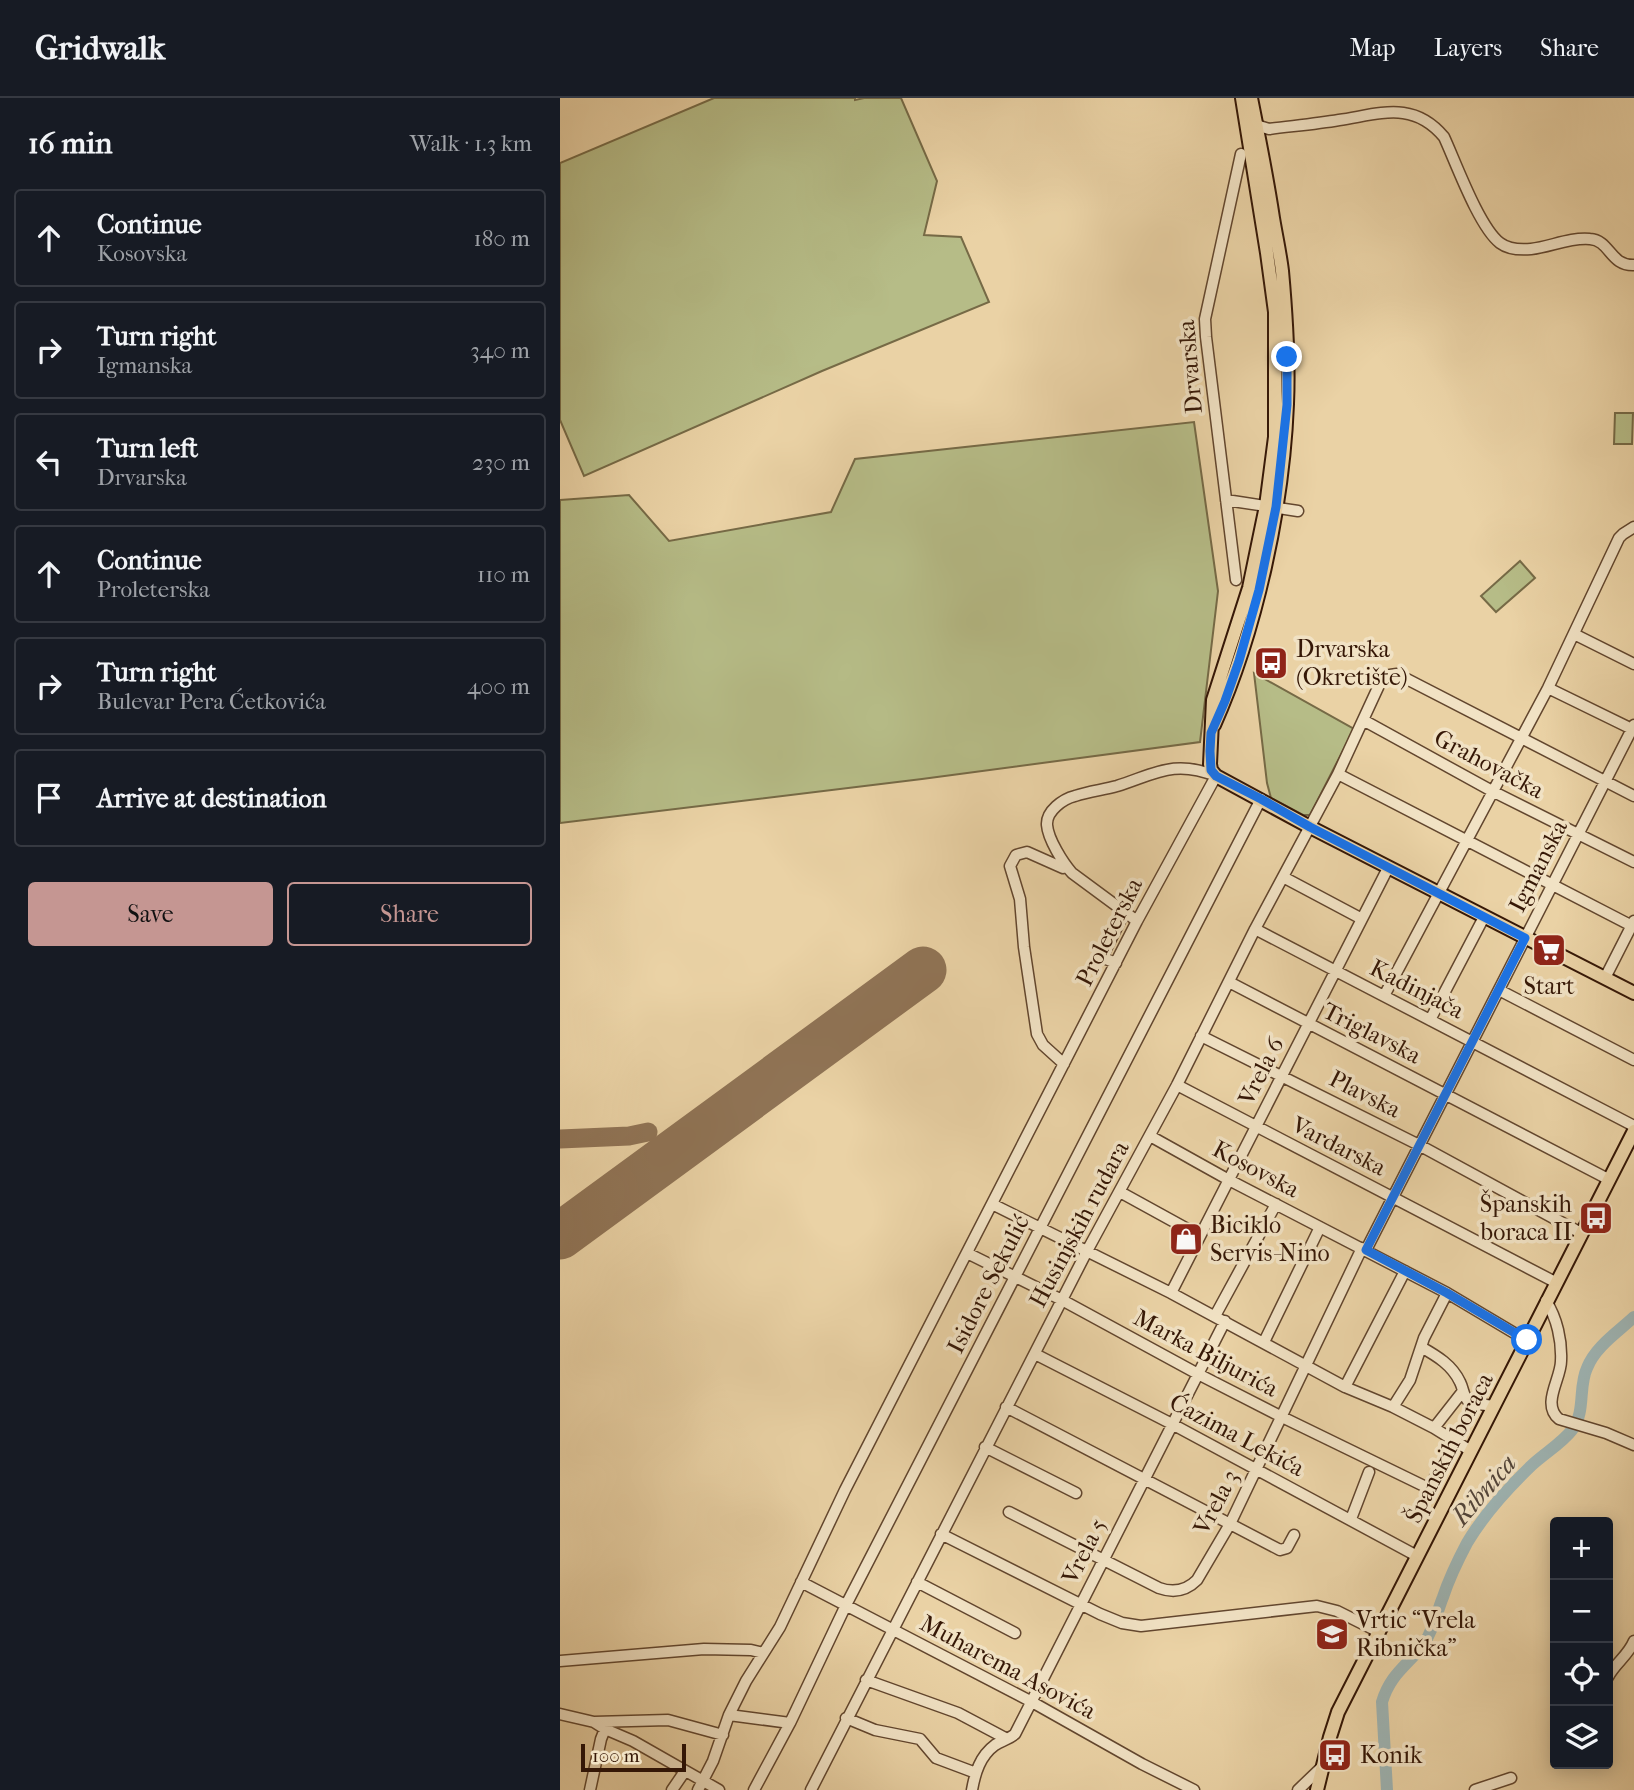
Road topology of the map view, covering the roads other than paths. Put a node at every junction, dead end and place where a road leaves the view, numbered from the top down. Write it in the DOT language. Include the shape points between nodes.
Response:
graph roads {
  1 [pos="1242,98"];
  2 [pos="1249,106"];
  3 [pos="1256,125"];
  4 [pos="1241,154"];
  5 [pos="1634,265"];
  6 [pos="1226,499"];
  7 [pos="1271,507"];
  8 [pos="1298,511"];
  9 [pos="1634,527"];
  10 [pos="1236,580"];
  11 [pos="1574,634"];
  12 [pos="1634,664"];
  13 [pos="1548,688"];
  14 [pos="1363,720"];
  15 [pos="1633,728"];
  16 [pos="1521,737"];
  17 [pos="1338,774"];
  18 [pos="1216,776"];
  19 [pos="1605,782"];
  20 [pos="1492,791"];
  21 [pos="1634,796"];
  22 [pos="1261,799"];
  23 [pos="1310,827"];
  24 [pos="1579,834"];
  25 [pos="1466,841"];
  26 [pos="1634,862"];
  27 [pos="1067,867"];
  28 [pos="1388,868"];
  29 [pos="1283,877"];
  30 [pos="1552,885"];
  31 [pos="1438,892"];
  32 [pos="1124,913"];
  33 [pos="1485,917"];
  34 [pos="1362,919"];
  35 [pos="1137,921"];
  36 [pos="1633,925"];
  37 [pos="1255,929"];
  38 [pos="1525,938"];
  39 [pos="1116,963"];
  40 [pos="1336,971"];
  41 [pos="1605,978"];
  42 [pos="1229,982"];
  43 [pos="1499,989"];
  44 [pos="1634,993"];
  45 [pos="1384,996"];
  46 [pos="1430,1020"];
  47 [pos="1308,1024"];
  48 [pos="1202,1037"];
  49 [pos="1472,1042"];
  50 [pos="1634,1060"];
  51 [pos="1064,1064"];
  52 [pos="1282,1076"];
  53 [pos="1177,1085"];
  54 [pos="1445,1095"];
  55 [pos="1256,1127"];
  56 [pos="1634,1129"];
  57 [pos="1150,1136"];
  58 [pos="1419,1145"];
  59 [pos="1608,1179"];
  60 [pos="1229,1180"];
  61 [pos="1120,1192"];
  62 [pos="1392,1196"];
  63 [pos="992,1204"];
  64 [pos="1276,1204"];
  65 [pos="1320,1227"];
  66 [pos="1040,1228"];
  67 [pos="1581,1233"];
  68 [pos="1200,1236"];
  69 [pos="1364,1249"];
  70 [pos="1087,1251"];
  71 [pos="967,1253"];
  72 [pos="1405,1271"];
  73 [pos="1015,1276"];
  74 [pos="1557,1283"];
  75 [pos="1171,1293"];
  76 [pos="1447,1293"];
  77 [pos="1062,1300"];
  78 [pos="1546,1301"];
  79 [pos="1220,1319"];
  80 [pos="1527,1340"];
  81 [pos="1264,1342"];
  82 [pos="1421,1348"];
  83 [pos="1035,1354"];
  84 [pos="1306,1365"];
  85 [pos="1198,1374"];
  86 [pos="1345,1387"];
  87 [pos="1462,1391"];
  88 [pos="1494,1406"];
  89 [pos="1006,1407"];
  90 [pos="1393,1407"];
  91 [pos="1282,1417"];
  92 [pos="1172,1424"];
  93 [pos="1434,1428"];
  94 [pos="1456,1441"];
  95 [pos="1634,1445"];
  96 [pos="985,1447"];
  97 [pos="1471,1451"];
  98 [pos="1256,1469"];
  99 [pos="1369,1472"];
  100 [pos="1144,1479"];
  101 [pos="1076,1493"];
  102 [pos="1009,1512"];
  103 [pos="1351,1519"];
  104 [pos="1230,1524"];
  105 [pos="941,1534"];
  106 [pos="1294,1535"];
  107 [pos="1418,1556"];
  108 [pos="1103,1560"];
  109 [pos="916,1581"];
  110 [pos="801,1582"];
  111 [pos="1081,1604"];
  112 [pos="846,1605"];
  113 [pos="892,1629"];
  114 [pos="1378,1632"];
  115 [pos="1014,1633"];
  116 [pos="1634,1640"];
  117 [pos="764,1653"];
  118 [pos="560,1661"];
  119 [pos="1613,1669"];
  120 [pos="866,1680"];
  121 [pos="1032,1702"];
  122 [pos="560,1714"];
  123 [pos="729,1715"];
  124 [pos="846,1718"];
  125 [pos="594,1722"];
  126 [pos="790,1723"];
  127 [pos="605,1729"];
  128 [pos="723,1735"];
  129 [pos="1007,1739"];
  130 [pos="1323,1766"];
  131 [pos="685,1771"];
  132 [pos="976,1773"];
  133 [pos="1511,1778"];
  134 [pos="701,1786"];
  135 [pos="590,1790"];
  136 [pos="672,1790"];
  137 [pos="719,1790"];
  138 [pos="754,1790"];
  139 [pos="812,1790"];
  140 [pos="972,1790"];
  141 [pos="1194,1790"];
  142 [pos="1298,1790"];
  143 [pos="1317,1790"];
  144 [pos="1475,1790"];
  1 -- 2 [label="main road"];
  2 -- 3 [label="main road"];
  2 -- 7 [label="main road" via="1275,312"];
  3 -- 5 [label="street" via="1269,129 1391,111 1422,118 1444,137 1486,227 1499,242 1530,249 1593,239 1620,263"];
  3 -- 7 [label="main road" via="1282,270 1287,357 1287,405"];
  4 -- 6 [label="street, Drvarska" via="1205,319"];
  6 -- 7 [label="street"];
  6 -- 10 [label="street, Drvarska"];
  7 -- 8 [label="street"];
  7 -- 18 [label="main road" via="1259,590 1211,733 1210,764"];
  9 -- 11 [label="street" via="1619,538"];
  11 -- 12 [label="street"];
  11 -- 13 [label="street"];
  13 -- 15 [label="street"];
  13 -- 16 [label="street"];
  14 -- 16 [label="street, Husinjskih rudara" via="1376,690 1385,678 1397,674"];
  14 -- 17 [label="street, Husinjskih rudara"];
  14 -- 20 [label="street, Grahovačka"];
  15 -- 19 [label="street, Igmanska"];
  16 -- 19 [label="street"];
  16 -- 20 [label="street"];
  17 -- 23 [label="street, Husinjskih rudara"];
  17 -- 25 [label="street"];
  18 -- 22 [label="main road"];
  18 -- 27 [label="street" via="1168,768 1062,802 1046,824"];
  18 -- 35 [label="street, Proleterska"];
  19 -- 21 [label="street"];
  19 -- 24 [label="street, Igmanska"];
  20 -- 24 [label="street, Grahovačka"];
  20 -- 25 [label="street"];
  22 -- 23 [label="main road"];
  22 -- 66 [label="street, Isidore Sekulić"];
  23 -- 28 [label="main road"];
  23 -- 29 [label="street, Husinjskih rudara"];
  24 -- 26 [label="street, Grahovačka"];
  24 -- 30 [label="street, Igmanska"];
  25 -- 30 [label="street"];
  25 -- 31 [label="street"];
  27 -- 32 [label="street"];
  27 -- 51 [label="street" via="1027,852 1016,855 1010,866 1020,899 1037,1034"];
  28 -- 31 [label="main road"];
  28 -- 34 [label="street, Vrela 6"];
  29 -- 34 [label="street"];
  29 -- 37 [label="street, Husinjskih rudara"];
  30 -- 36 [label="street"];
  30 -- 38 [label="street, Igmanska"];
  31 -- 33 [label="main road"];
  31 -- 45 [label="street"];
  32 -- 35 [label="street"];
  32 -- 39 [label="street" via="1104,953"];
  33 -- 38 [label="main road"];
  33 -- 46 [label="street"];
  34 -- 40 [label="street, Vrela 6"];
  35 -- 39 [label="street, Proleterska"];
  36 -- 41 [label="street"];
  37 -- 40 [label="street, Kadinjača"];
  37 -- 42 [label="street, Husinjskih rudara"];
  38 -- 41 [label="main road"];
  38 -- 43 [label="street, Igmanska"];
  39 -- 51 [label="street, Proleterska"];
  40 -- 45 [label="street, Kadinjača"];
  40 -- 47 [label="street, Vrela 6"];
  41 -- 44 [label="main road"];
  42 -- 47 [label="street, Triglavska"];
  42 -- 48 [label="street, Husinjskih rudara"];
  43 -- 49 [label="street, Igmanska"];
  43 -- 50 [label="street"];
  45 -- 46 [label="street, Kadinjača"];
  46 -- 49 [label="street, Kadinjača"];
  47 -- 52 [label="street, Vrela 6"];
  47 -- 54 [label="street, Triglavska"];
  48 -- 52 [label="street, Plavska"];
  48 -- 53 [label="street, Husinjskih rudara"];
  49 -- 54 [label="street, Igmanska"];
  49 -- 56 [label="street, Kadinjača"];
  51 -- 63 [label="street, Proleterska"];
  52 -- 55 [label="street, Vrela 6"];
  52 -- 58 [label="street, Plavska"];
  53 -- 55 [label="street, Vardarska"];
  53 -- 57 [label="street, Husinjskih rudara"];
  54 -- 58 [label="street, Igmanska"];
  54 -- 59 [label="street, Triglavska"];
  55 -- 60 [label="street, Vrela 6"];
  55 -- 62 [label="street, Vardarska"];
  56 -- 59 [label="main road, Španskih boraca"];
  57 -- 60 [label="street, Kosovska"];
  57 -- 61 [label="street, Husinjskih rudara"];
  58 -- 62 [label="street, Igmanska"];
  58 -- 67 [label="street, Plavska"];
  59 -- 67 [label="main road, Španskih boraca"];
  60 -- 64 [label="street, Kosovska"];
  60 -- 68 [label="street, Vrela 6"];
  61 -- 68 [label="street"];
  61 -- 70 [label="street, Husinjskih rudara"];
  62 -- 69 [label="street, Igmanska"];
  62 -- 74 [label="street, Vardarska"];
  63 -- 66 [label="street"];
  63 -- 71 [label="street, Proleterska"];
  64 -- 65 [label="street, Kosovska"];
  64 -- 79 [label="street, Vrela 5"];
  65 -- 69 [label="street, Kosovska"];
  65 -- 81 [label="street"];
  66 -- 70 [label="street"];
  66 -- 73 [label="street, Isidore Sekulić"];
  67 -- 74 [label="main road, Španskih boraca"];
  68 -- 75 [label="street, Vrela 6"];
  69 -- 72 [label="street, Kosovska"];
  69 -- 84 [label="street, Vrela 3"];
  70 -- 75 [label="street"];
  70 -- 77 [label="street, Husinjskih rudara"];
  71 -- 73 [label="street, Marka Biljurića"];
  71 -- 110 [label="street, Proleterska"];
  72 -- 76 [label="street, Kosovska"];
  72 -- 86 [label="street"];
  73 -- 77 [label="street, Marka Biljurića"];
  73 -- 112 [label="street, Isidore Sekulić"];
  74 -- 78 [label="main road, Španskih boraca"];
  75 -- 79 [label="street"];
  76 -- 80 [label="street, Kosovska"];
  76 -- 82 [label="street"];
  77 -- 83 [label="street, Husinjskih rudara"];
  77 -- 85 [label="street, Marka Biljurića"];
  78 -- 80 [label="main road, Španskih boraca"];
  78 -- 95 [label="street" via="1555,1319 1562,1356 1553,1393 1556,1417"];
  79 -- 81 [label="street"];
  79 -- 85 [label="street, Vrela 5"];
  80 -- 88 [label="main road, Španskih boraca"];
  81 -- 84 [label="street"];
  82 -- 87 [label="street" via="1446,1363"];
  82 -- 90 [label="street" via="1410,1380"];
  83 -- 89 [label="street, Husinjskih rudara"];
  83 -- 92 [label="street, Ćazima Lekića"];
  84 -- 86 [label="street"];
  84 -- 91 [label="street, Vrela 3"];
  85 -- 91 [label="street, Marka Biljurića"];
  85 -- 92 [label="street, Vrela 5"];
  86 -- 90 [label="street"];
  87 -- 88 [label="street" via="1469,1403"];
  87 -- 93 [label="street"];
  88 -- 97 [label="main road, Španskih boraca"];
  89 -- 96 [label="street, Husinjskih rudara"];
  89 -- 100 [label="street"];
  90 -- 93 [label="street"];
  91 -- 94 [label="street, Marka Biljurića" via="1426,1488"];
  91 -- 98 [label="street, Vrela 3"];
  92 -- 98 [label="street, Ćazima Lekića"];
  92 -- 100 [label="street, Vrela 5"];
  93 -- 94 [label="street"];
  94 -- 97 [label="street"];
  96 -- 101 [label="street"];
  96 -- 105 [label="street, Husinjskih rudara"];
  97 -- 107 [label="main road, Španskih boraca"];
  98 -- 103 [label="street, Ćazima Lekića"];
  98 -- 104 [label="street, Vrela 3"];
  99 -- 103 [label="street"];
  100 -- 104 [label="street"];
  100 -- 108 [label="street, Vrela 5"];
  102 -- 108 [label="street"];
  103 -- 107 [label="street, Ćazima Lekića"];
  104 -- 106 [label="street" via="1280,1550"];
  104 -- 108 [label="street, Vrela 3" via="1194,1583 1179,1591 1167,1591"];
  105 -- 109 [label="street, Husinjskih rudara"];
  105 -- 111 [label="street"];
  107 -- 114 [label="main road, Španskih boraca"];
  108 -- 111 [label="street, Vrela 5"];
  109 -- 113 [label="street, Husinjskih rudara"];
  109 -- 115 [label="street"];
  110 -- 112 [label="street, Muharema Asovića"];
  110 -- 117 [label="street, Proleterska"];
  111 -- 114 [label="street" via="1114,1620 1142,1626 1317,1606"];
  111 -- 121 [label="street, Vrela 5"];
  112 -- 113 [label="street, Muharema Asovića"];
  112 -- 126 [label="street, Isidore Sekulić"];
  113 -- 120 [label="street, Husinjskih rudara"];
  113 -- 121 [label="street, Muharema Asovića"];
  114 -- 130 [label="main road, Španskih boraca" via="1338,1712"];
  116 -- 119 [label="street"];
  117 -- 118 [label="street" via="704,1649"];
  117 -- 123 [label="street, Proleterska"];
  120 -- 124 [label="street, Husinjskih rudara"];
  120 -- 129 [label="street" via="958,1713"];
  121 -- 129 [label="street, Vrela 5" via="1015,1734"];
  121 -- 141 [label="street, Muharema Asovića"];
  122 -- 125 [label="street"];
  123 -- 126 [label="street"];
  123 -- 128 [label="street, Proleterska"];
  124 -- 132 [label="street" via="875,1730 920,1739 936,1758"];
  124 -- 139 [label="street, Husinjskih rudara"];
  125 -- 127 [label="street"];
  125 -- 128 [label="street" via="668,1720"];
  126 -- 138 [label="street, Isidore Sekulić"];
  127 -- 131 [label="street"];
  127 -- 135 [label="street"];
  128 -- 134 [label="street, Proleterska"];
  129 -- 132 [label="street, Vrela 5" via="986,1753"];
  130 -- 142 [label="street"];
  130 -- 143 [label="main road, Španskih boraca"];
  131 -- 134 [label="street"];
  131 -- 136 [label="street"];
  132 -- 140 [label="street, Vrela 5"];
  133 -- 144 [label="street"];
  134 -- 137 [label="street"];
}
